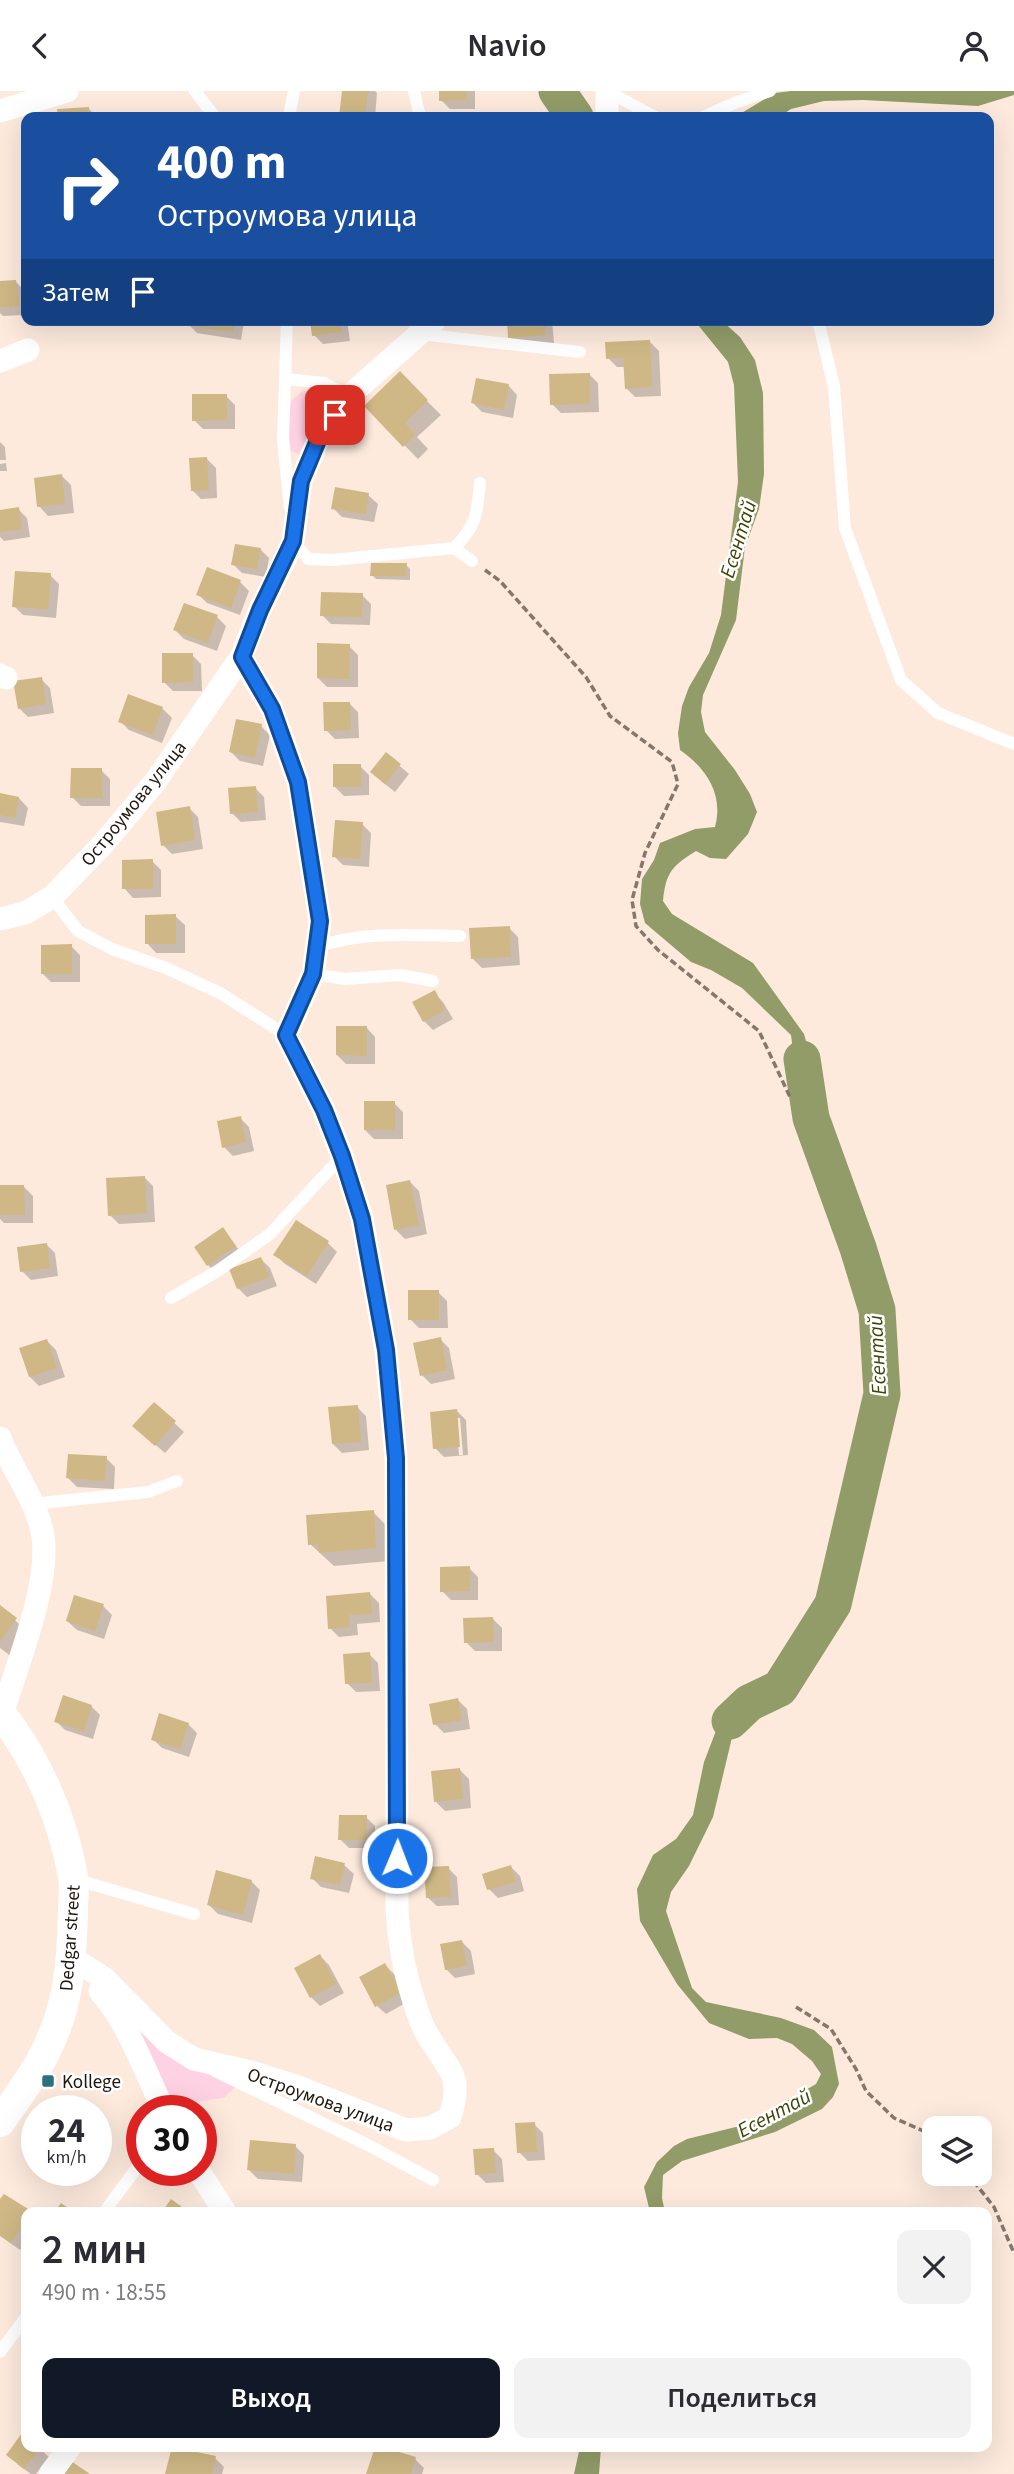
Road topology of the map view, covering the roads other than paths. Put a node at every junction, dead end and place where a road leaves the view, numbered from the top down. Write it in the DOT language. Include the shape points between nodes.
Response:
graph roads {
  1 [pos="66,91"];
  2 [pos="195,91"];
  3 [pos="294,91"];
  4 [pos="414,91"];
  5 [pos="607,91"];
  6 [pos="770,91"];
  7 [pos="0,111"];
  8 [pos="211,112"];
  9 [pos="290,112"];
  10 [pos="419,112"];
  11 [pos="607,112"];
  12 [pos="646,112"];
  13 [pos="714,112"];
  14 [pos="287,326"];
  15 [pos="819,326"];
  16 [pos="427,327"];
  17 [pos="28,350"];
  18 [pos="580,352"];
  19 [pos="0,361"];
  20 [pos="286,379"];
  21 [pos="349,397"];
  22 [pos="480,483"];
  23 [pos="293,541"];
  24 [pos="454,548"];
  25 [pos="472,561"];
  26 [pos="242,657"];
  27 [pos="1014,744"];
  28 [pos="52,897"];
  29 [pos="0,919"];
  30 [pos="460,936"];
  31 [pos="317,947"];
  32 [pos="313,974"];
  33 [pos="433,981"];
  34 [pos="286,1035"];
  35 [pos="342,1156"];
  36 [pos="171,1298"];
  37 [pos="0,1438"];
  38 [pos="177,1481"];
  39 [pos="32,1504"];
  40 [pos="1,1713"];
  41 [pos="74,1879"];
  42 [pos="194,1913"];
  43 [pos="71,1957"];
  44 [pos="194,2059"];
  45 [pos="156,2095"];
  46 [pos="0,2122"];
  47 [pos="433,2180"];
  48 [pos="126,2182"];
  49 [pos="208,2186"];
  50 [pos="108,2207"];
  51 [pos="222,2207"];
  52 [pos="21,2324"];
  53 [pos="0,2352"];
  54 [pos="66,2452"];
  55 [pos="50,2474"];
  1 -- 7 [label="street"];
  2 -- 8 [label="lane"];
  3 -- 9 [label="lane"];
  4 -- 10 [label="lane"];
  5 -- 11 [label="street"];
  5 -- 12 [label="lane"];
  6 -- 13 [label="lane"];
  14 -- 20 [label="lane"];
  15 -- 27 [label="lane" via="834,387 845,528 901,680 938,713"];
  16 -- 18 [label="lane"];
  16 -- 21 [label="street, Остроумова улица"];
  17 -- 19 [label="street"];
  20 -- 21 [label="lane" via="324,383"];
  20 -- 23 [label="lane" via="283,439"];
  21 -- 23 [label="street, Остроумова улица" via="321,433 301,481"];
  22 -- 24 [label="lane" via="477,518"];
  23 -- 24 [label="lane" via="308,559 332,561"];
  23 -- 26 [label="street, Остроумова улица"];
  24 -- 25 [label="lane"];
  26 -- 28 [label="street, Остроумова улица" via="155,782"];
  26 -- 31 [label="street" via="272,709 298,782 320,921"];
  28 -- 29 [label="street, Остроумова улица" via="25,913"];
  28 -- 34 [label="lane" via="78,931 220,993"];
  30 -- 31 [label="lane" via="376,934"];
  31 -- 32 [label="street"];
  32 -- 33 [label="lane" via="345,979 400,975"];
  32 -- 34 [label="street"];
  34 -- 35 [label="street, Остроумова улица"];
  35 -- 36 [label="lane" via="270,1234"];
  35 -- 44 [label="street, Остроумова улица" via="362,1219 386,1350 396,1458 400,1949 412,1996 429,2038 451,2067 457,2096 450,2117 430,2128 406,2130 251,2071"];
  37 -- 39 [label="street"];
  38 -- 39 [label="lane" via="148,1492"];
  39 -- 40 [label="street" via="43,1532 40,1580 34,1615"];
  40 -- 41 [label="street, Dedgar street" via="44,1781"];
  41 -- 42 [label="lane"];
  41 -- 43 [label="street, Dedgar street"];
  43 -- 44 [label="street, Остроумова улица" via="105,1979 167,2042"];
  43 -- 45 [label="street" via="112,2005"];
  43 -- 46 [label="street, Dedgar street" via="64,2005 53,2037"];
  44 -- 47 [label="lane"];
  48 -- 50 [label="lane"];
  49 -- 51 [label="street"];
  52 -- 53 [label="lane"];
  54 -- 55 [label="street"];
}
